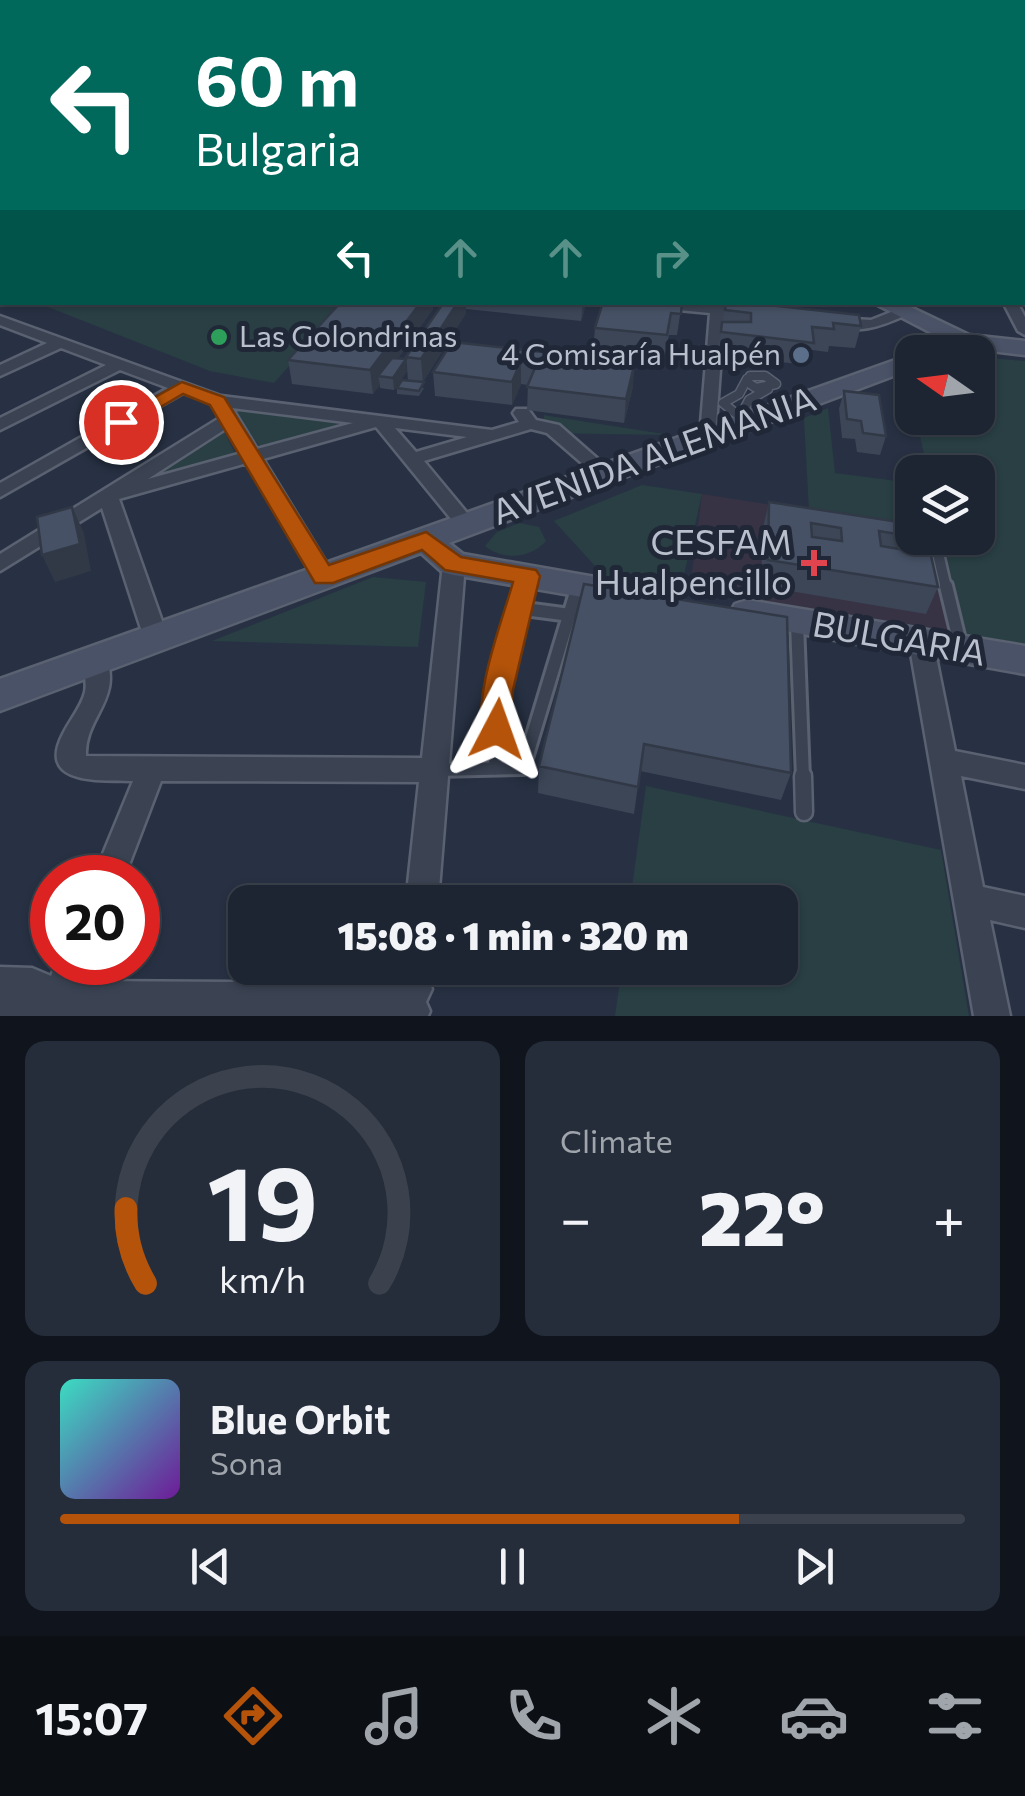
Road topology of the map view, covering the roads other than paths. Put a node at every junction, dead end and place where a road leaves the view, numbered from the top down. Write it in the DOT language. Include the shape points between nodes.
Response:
graph roads {
  1 [pos="666,305"];
  2 [pos="892,307"];
  3 [pos="717,310"];
  4 [pos="1017,312"];
  5 [pos="771,316"];
  6 [pos="826,321"];
  7 [pos="5,325"];
  8 [pos="1025,332"];
  9 [pos="950,335"];
  10 [pos="61,342"];
  11 [pos="995,345"];
  12 [pos="1025,348"];
  13 [pos="120,364"];
  14 [pos="895,366"];
  15 [pos="0,371"];
  16 [pos="182,387"];
  17 [pos="224,410"];
  18 [pos="751,420"];
  19 [pos="380,421"];
  20 [pos="0,425"];
  21 [pos="493,435"];
  22 [pos="709,436"];
  23 [pos="252,456"];
  24 [pos="412,459"];
  25 [pos="606,474"];
  26 [pos="0,491"];
  27 [pos="108,496"];
  28 [pos="467,525"];
  29 [pos="426,540"];
  30 [pos="939,555"];
  31 [pos="0,564"];
  32 [pos="454,564"];
  33 [pos="324,577"];
  34 [pos="522,592"];
  35 [pos="651,597"];
  36 [pos="574,600"];
  37 [pos="706,606"];
  38 [pos="797,622"];
  39 [pos="156,638"];
  40 [pos="921,642"];
  41 [pos="961,649"];
  42 [pos="95,660"];
  43 [pos="1025,660"];
  44 [pos="0,694"];
  45 [pos="944,761"];
  46 [pos="152,768"];
  47 [pos="496,768"];
  48 [pos="435,770"];
  49 [pos="1025,777"];
  50 [pos="804,812"];
  51 [pos="117,855"];
  52 [pos="424,885"];
  53 [pos="970,900"];
  54 [pos="1025,912"];
  55 [pos="0,984"];
  56 [pos="65,985"];
  57 [pos="414,996"];
  58 [pos="60,998"];
  59 [pos="0,1006"];
  60 [pos="992,1016"];
  1 -- 3 [label="street"];
  2 -- 6 [label="street" via="873,324"];
  2 -- 9 [label="street"];
  3 -- 5 [label="street"];
  3 -- 22 [label="street"];
  4 -- 8 [label="street"];
  7 -- 10 [label="street"];
  10 -- 13 [label="street"];
  10 -- 15 [label="street"];
  11 -- 12 [label="street"];
  13 -- 16 [label="street"];
  13 -- 20 [label="street"];
  14 -- 18 [label="street, AVENIDA ALEMANIA"];
  16 -- 17 [label="street"];
  16 -- 26 [label="street"];
  17 -- 19 [label="street"];
  17 -- 23 [label="street"];
  17 -- 27 [label="street"];
  18 -- 18 [label="lane" via="744,410 776,384 770,377 748,378 724,403"];
  18 -- 22 [label="street, AVENIDA ALEMANIA"];
  19 -- 21 [label="street"];
  19 -- 23 [label="street"];
  19 -- 24 [label="street"];
  21 -- 24 [label="street"];
  21 -- 25 [label="street" via="526,419 553,429"];
  22 -- 25 [label="street, AVENIDA ALEMANIA"];
  23 -- 27 [label="street"];
  23 -- 33 [label="street"];
  24 -- 28 [label="street"];
  25 -- 28 [label="street, AVENIDA ALEMANIA"];
  27 -- 31 [label="street"];
  27 -- 39 [label="street"];
  28 -- 29 [label="street, AVENIDA ALEMANIA"];
  29 -- 32 [label="street"];
  29 -- 33 [label="street, AVENIDA ALEMANIA"];
  30 -- 41 [label="lane"];
  32 -- 34 [label="street"];
  32 -- 48 [label="street"];
  33 -- 39 [label="street, AVENIDA ALEMANIA"];
  34 -- 36 [label="street"];
  34 -- 47 [label="lane" via="498,690"];
  35 -- 36 [label="street"];
  36 -- 47 [label="lane" via="523,768"];
  37 -- 38 [label="street, BULGARIA"];
  38 -- 40 [label="street, BULGARIA"];
  38 -- 50 [label="lane"];
  39 -- 42 [label="street, AVENIDA ALEMANIA"];
  40 -- 41 [label="street, BULGARIA"];
  40 -- 45 [label="street"];
  41 -- 43 [label="street, BULGARIA"];
  42 -- 44 [label="street, AVENIDA ALEMANIA"];
  42 -- 46 [label="street" via="98,692 72,744 72,762 83,768"];
  45 -- 49 [label="street"];
  45 -- 53 [label="street"];
  46 -- 48 [label="street"];
  46 -- 51 [label="street"];
  47 -- 48 [label="lane"];
  48 -- 52 [label="street"];
  53 -- 54 [label="street"];
  53 -- 60 [label="street"];
  55 -- 58 [label="street" via="32,985"];
  56 -- 58 [label="street"];
  57 -- 58 [label="street" via="258,1009 236,999"];
  58 -- 59 [label="street"];
}
